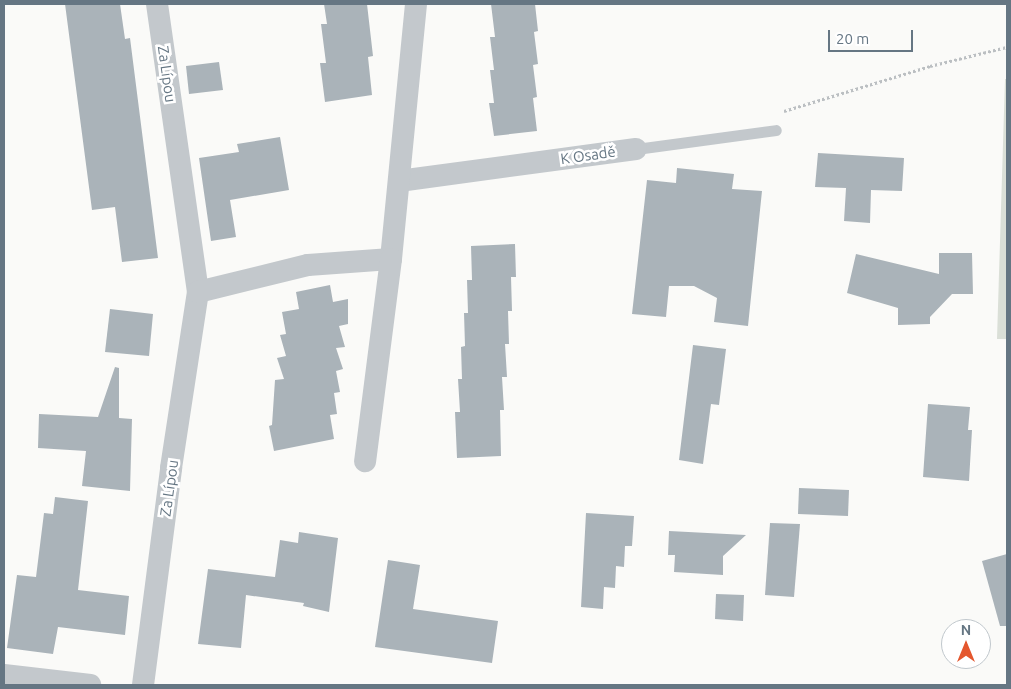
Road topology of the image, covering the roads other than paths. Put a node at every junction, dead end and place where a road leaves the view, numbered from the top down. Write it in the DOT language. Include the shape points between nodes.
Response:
graph roads {
  1 [pos="157,4"];
  2 [pos="416,4"];
  3 [pos="776,130"];
  4 [pos="636,149"];
  5 [pos="399,180"];
  6 [pos="391,259"];
  7 [pos="198,292"];
  8 [pos="365,461"];
  9 [pos="4,675"];
  10 [pos="90,685"];
  11 [pos="143,685"];
  1 -- 7 [label="street, Za Lípou"];
  2 -- 5 [label="street"];
  3 -- 4 [label="lane, K Osadě"];
  4 -- 5 [label="street, K Osadě"];
  5 -- 6 [label="street"];
  6 -- 7 [label="street" via="308,265"];
  6 -- 8 [label="street"];
  7 -- 11 [label="street, Za Lípou"];
  9 -- 10 [label="street"];
}
